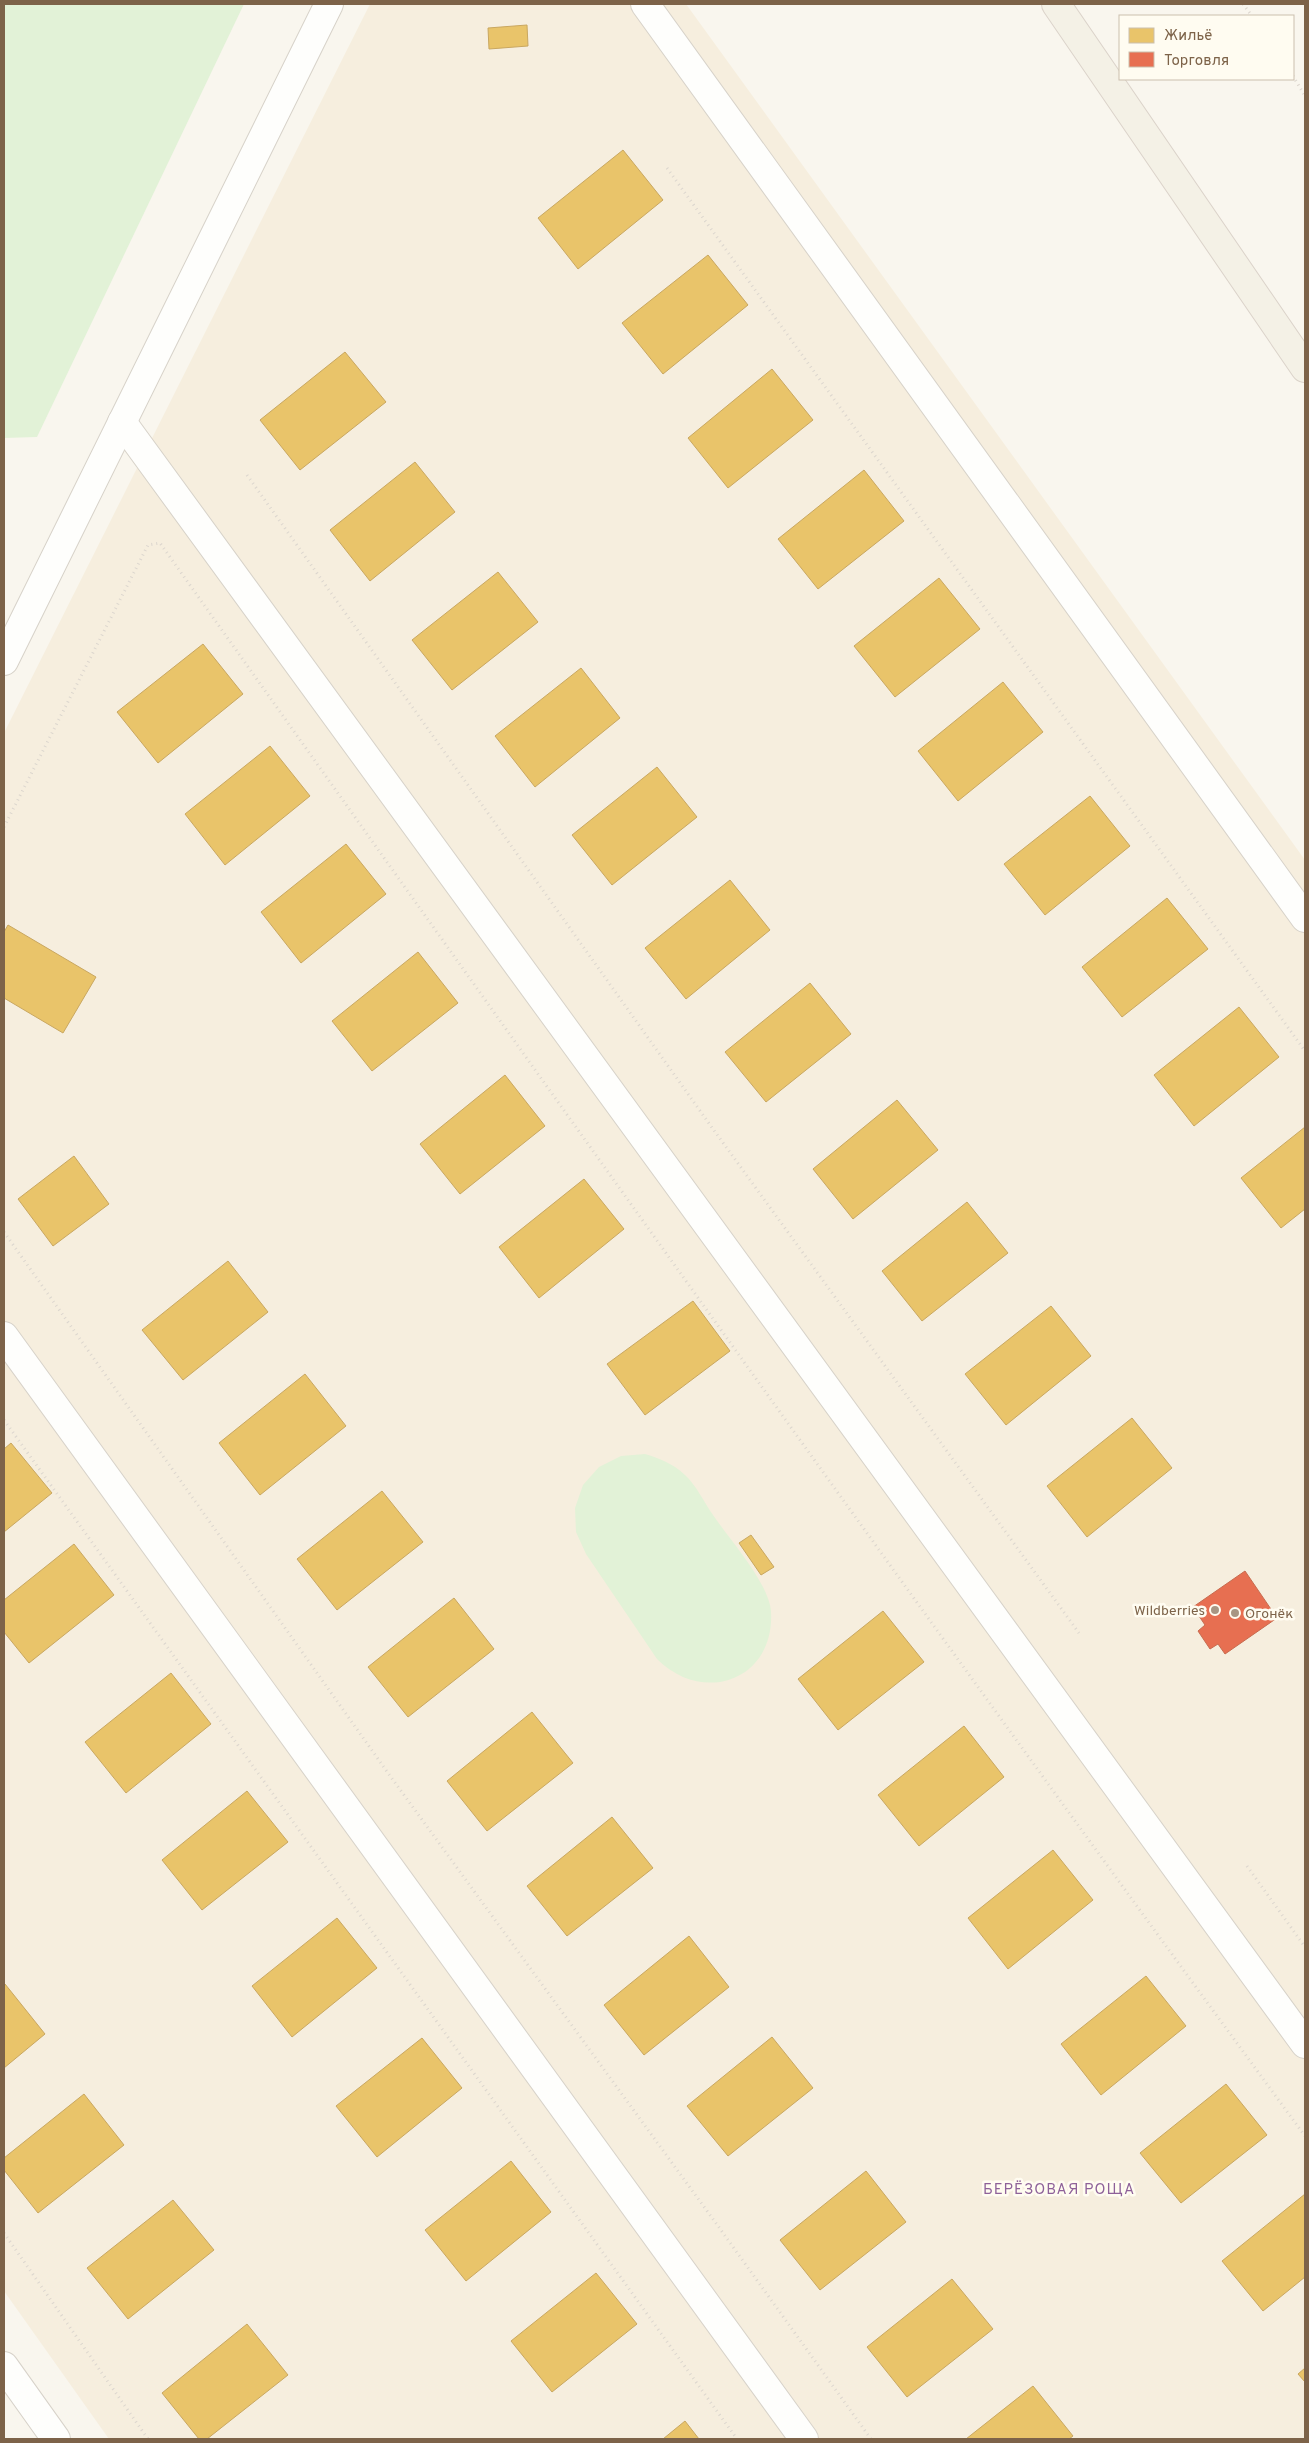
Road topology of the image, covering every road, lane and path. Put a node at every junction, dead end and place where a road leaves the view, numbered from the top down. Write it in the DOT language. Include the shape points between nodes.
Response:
graph roads {
  1 [pos="329,4"];
  2 [pos="644,4"];
  3 [pos="1056,4"];
  4 [pos="1243,4"];
  5 [pos="1251,15"];
  6 [pos="1294,78"];
  7 [pos="1305,96"];
  8 [pos="667,168"];
  9 [pos="1305,368"];
  10 [pos="122,422"];
  11 [pos="247,475"];
  12 [pos="4,661"];
  13 [pos="4,827"];
  14 [pos="1305,918"];
  15 [pos="1305,1051"];
  16 [pos="4,1232"];
  17 [pos="4,1336"];
  18 [pos="4,1420"];
  19 [pos="1079,1633"];
  20 [pos="1246,1866"];
  21 [pos="1305,1947"];
  22 [pos="1305,2044"];
  23 [pos="1305,2136"];
  24 [pos="4,2233"];
  25 [pos="4,2366"];
  26 [pos="56,2439"];
  27 [pos="148,2439"];
  28 [pos="737,2439"];
  29 [pos="804,2439"];
  30 [pos="871,2439"];
  1 -- 10 [label="street"];
  2 -- 14 [label="street"];
  3 -- 9 [label="main road"];
  4 -- 5 [label="path"];
  6 -- 7 [label="path"];
  8 -- 15 [label="path"];
  10 -- 12 [label="street"];
  10 -- 22 [label="street"];
  11 -- 19 [label="path" via="708,1121"];
  13 -- 23 [label="path" via="148,545 160,543 537,1073"];
  16 -- 30 [label="path" via="388,1773"];
  17 -- 29 [label="street"];
  18 -- 28 [label="path"];
  20 -- 21 [label="path"];
  24 -- 27 [label="path"];
  25 -- 26 [label="street"];
}
